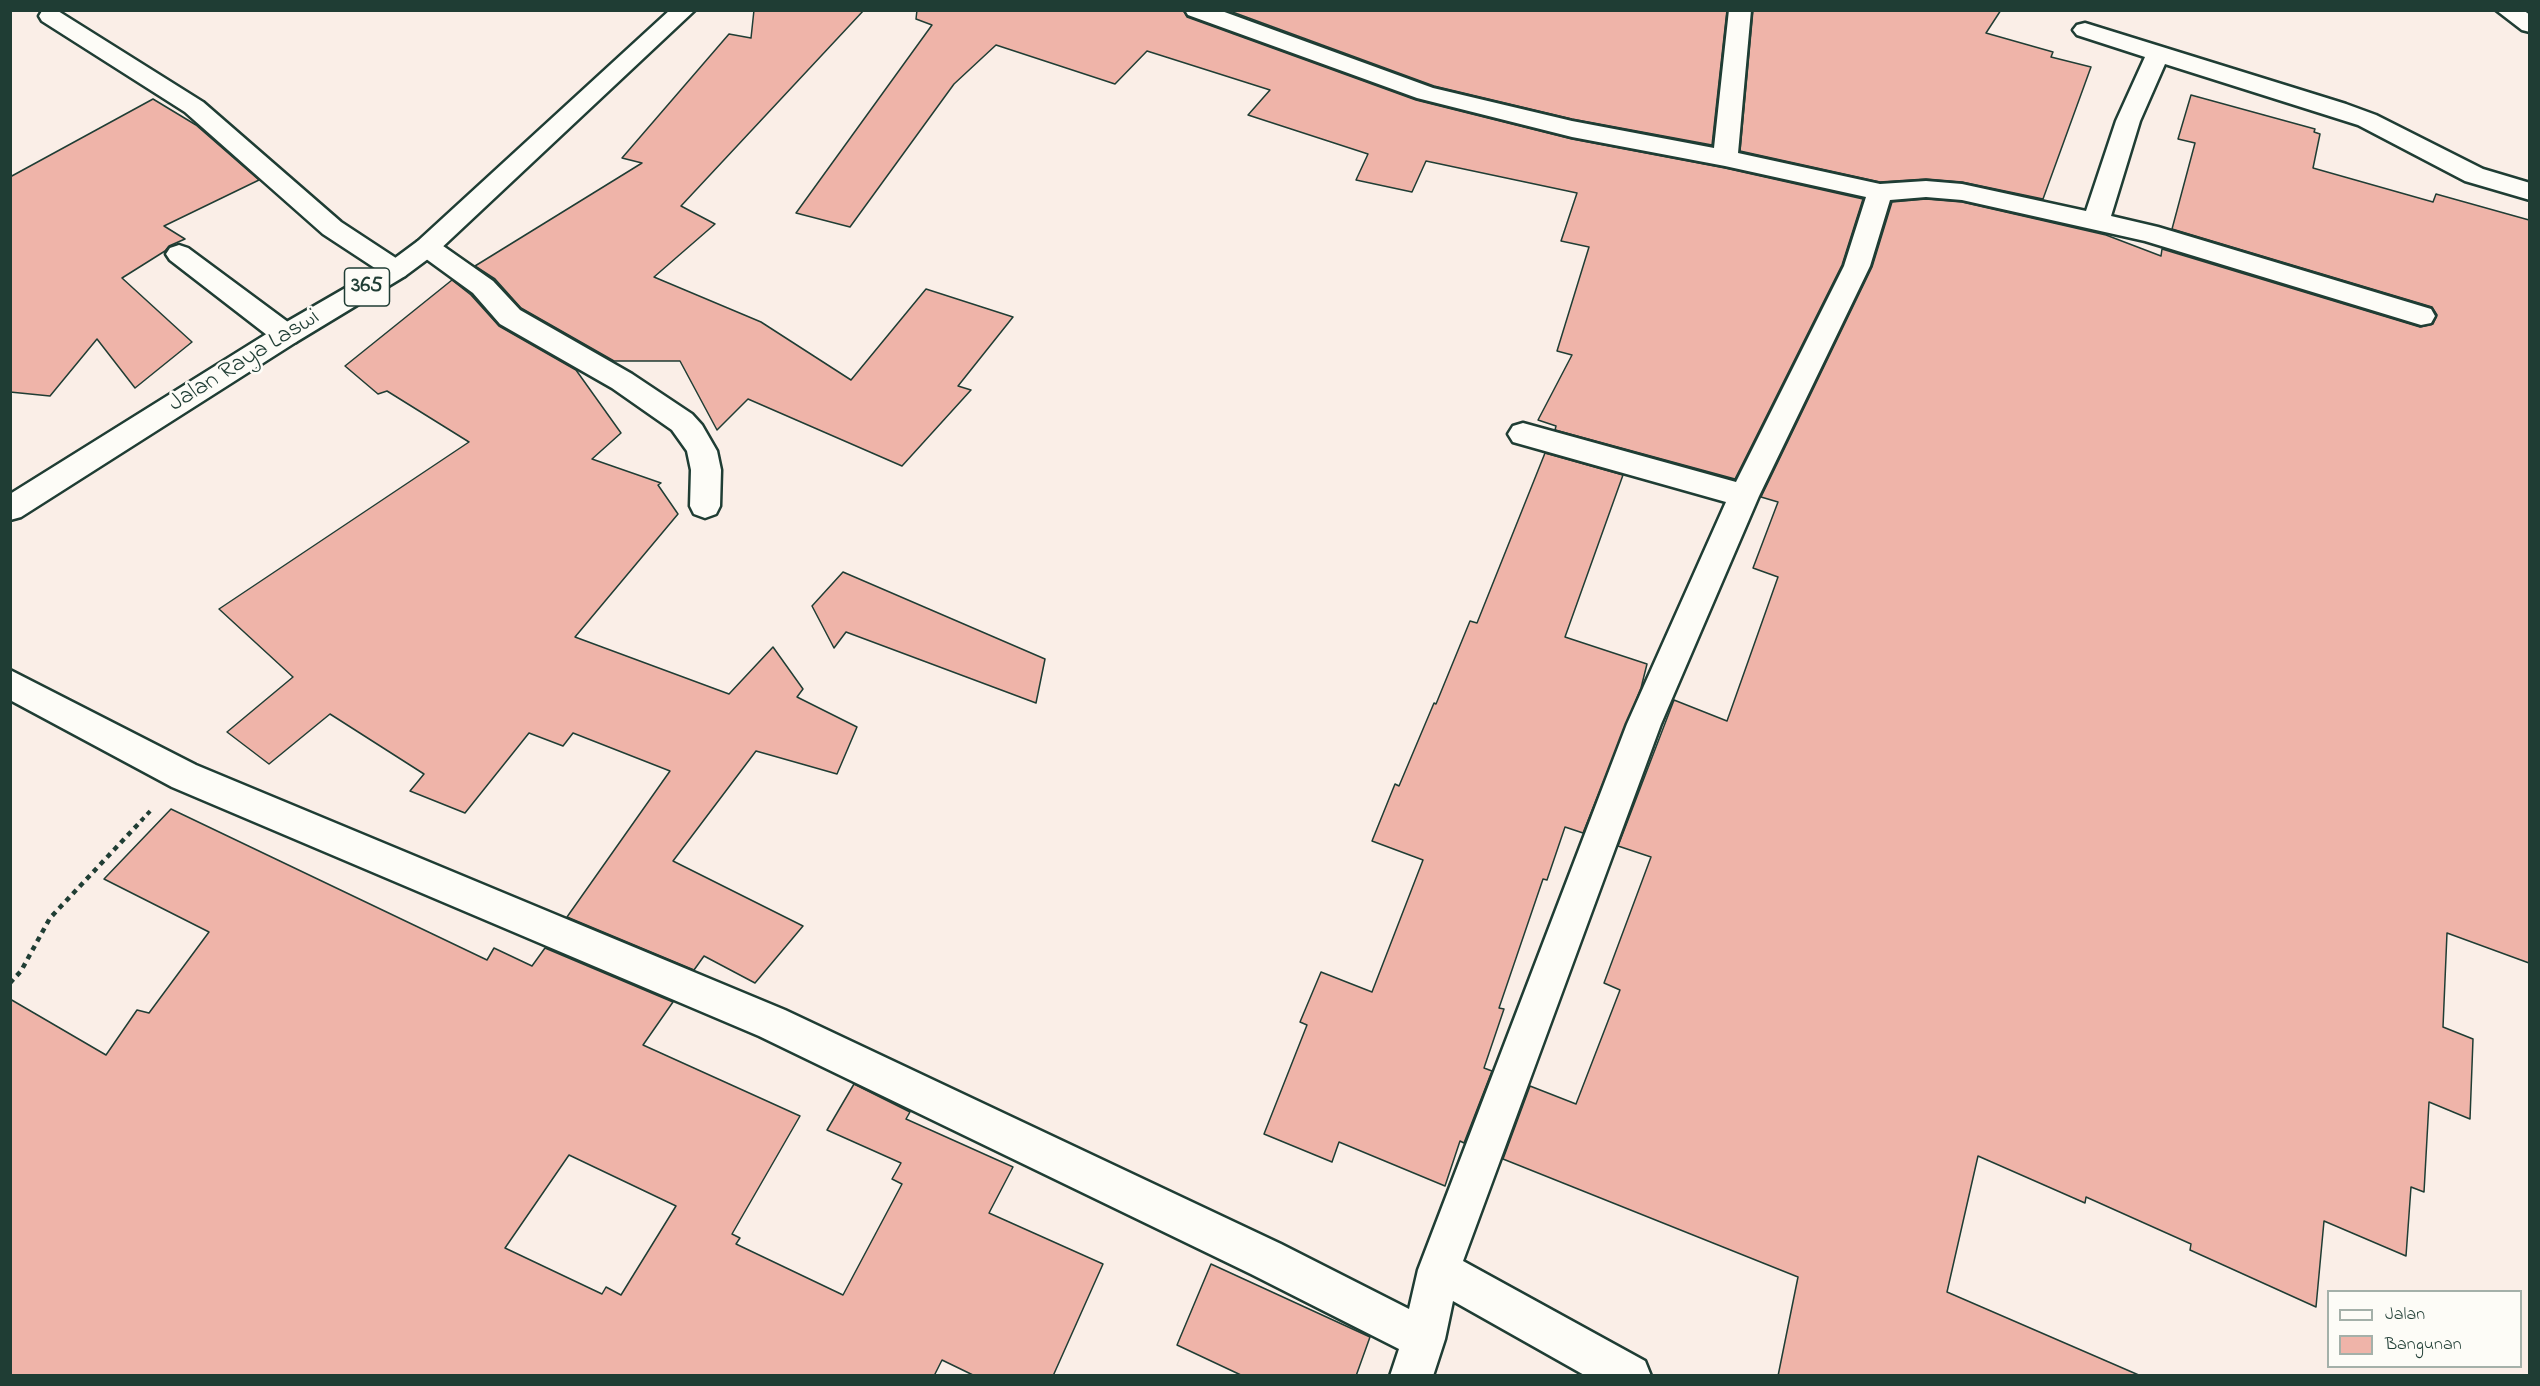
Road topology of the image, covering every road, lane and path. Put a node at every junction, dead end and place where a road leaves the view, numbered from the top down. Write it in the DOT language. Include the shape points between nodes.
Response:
graph roads {
  1 [pos="684,10"];
  2 [pos="1196,10"];
  3 [pos="1740,10"];
  4 [pos="2507,10"];
  5 [pos="51,16"];
  6 [pos="2529,25"];
  7 [pos="2085,30"];
  8 [pos="2158,54"];
  9 [pos="1725,158"];
  10 [pos="1880,192"];
  11 [pos="2529,192"];
  12 [pos="2096,221"];
  13 [pos="427,247"];
  14 [pos="179,254"];
  15 [pos="396,270"];
  16 [pos="2421,316"];
  17 [pos="285,336"];
  18 [pos="1523,434"];
  19 [pos="1744,496"];
  20 [pos="705,506"];
  21 [pos="10,509"];
  22 [pos="10,684"];
  23 [pos="184,776"];
  24 [pos="10,983"];
  25 [pos="1439,1270"];
  26 [pos="1424,1339"];
  27 [pos="1411,1376"];
  28 [pos="1630,1376"];
  1 -- 13 [label="street, Jalan Raya Laswi / 365"];
  2 -- 9 [label="street" via="1425,93 1572,129"];
  3 -- 9 [label="street"];
  4 -- 6 [label="street"];
  5 -- 15 [label="street" via="194,107 332,228"];
  7 -- 8 [label="street"];
  8 -- 11 [label="street" via="2367,120 2474,175"];
  8 -- 12 [label="street" via="2128,121"];
  9 -- 10 [label="street"];
  10 -- 12 [label="street" via="1962,192"];
  10 -- 19 [label="street" via="1857,266"];
  12 -- 16 [label="street" via="2150,233"];
  13 -- 15 [label="street, Jalan Raya Laswi / 365"];
  13 -- 20 [label="street" via="483,287 510,318 622,381 681,422 702,451"];
  14 -- 17 [label="street"];
  15 -- 17 [label="street, Jalan Raya Laswi / 365"];
  17 -- 21 [label="street, Jalan Raya Laswi / 365"];
  18 -- 19 [label="street"];
  19 -- 25 [label="street" via="1644,724"];
  22 -- 23 [label="street"];
  23 -- 24 [label="path" via="50,918 21,971"];
  23 -- 26 [label="street" via="772,1023 1255,1253"];
  25 -- 26 [label="street"];
  25 -- 28 [label="street"];
  26 -- 27 [label="street"];
}
